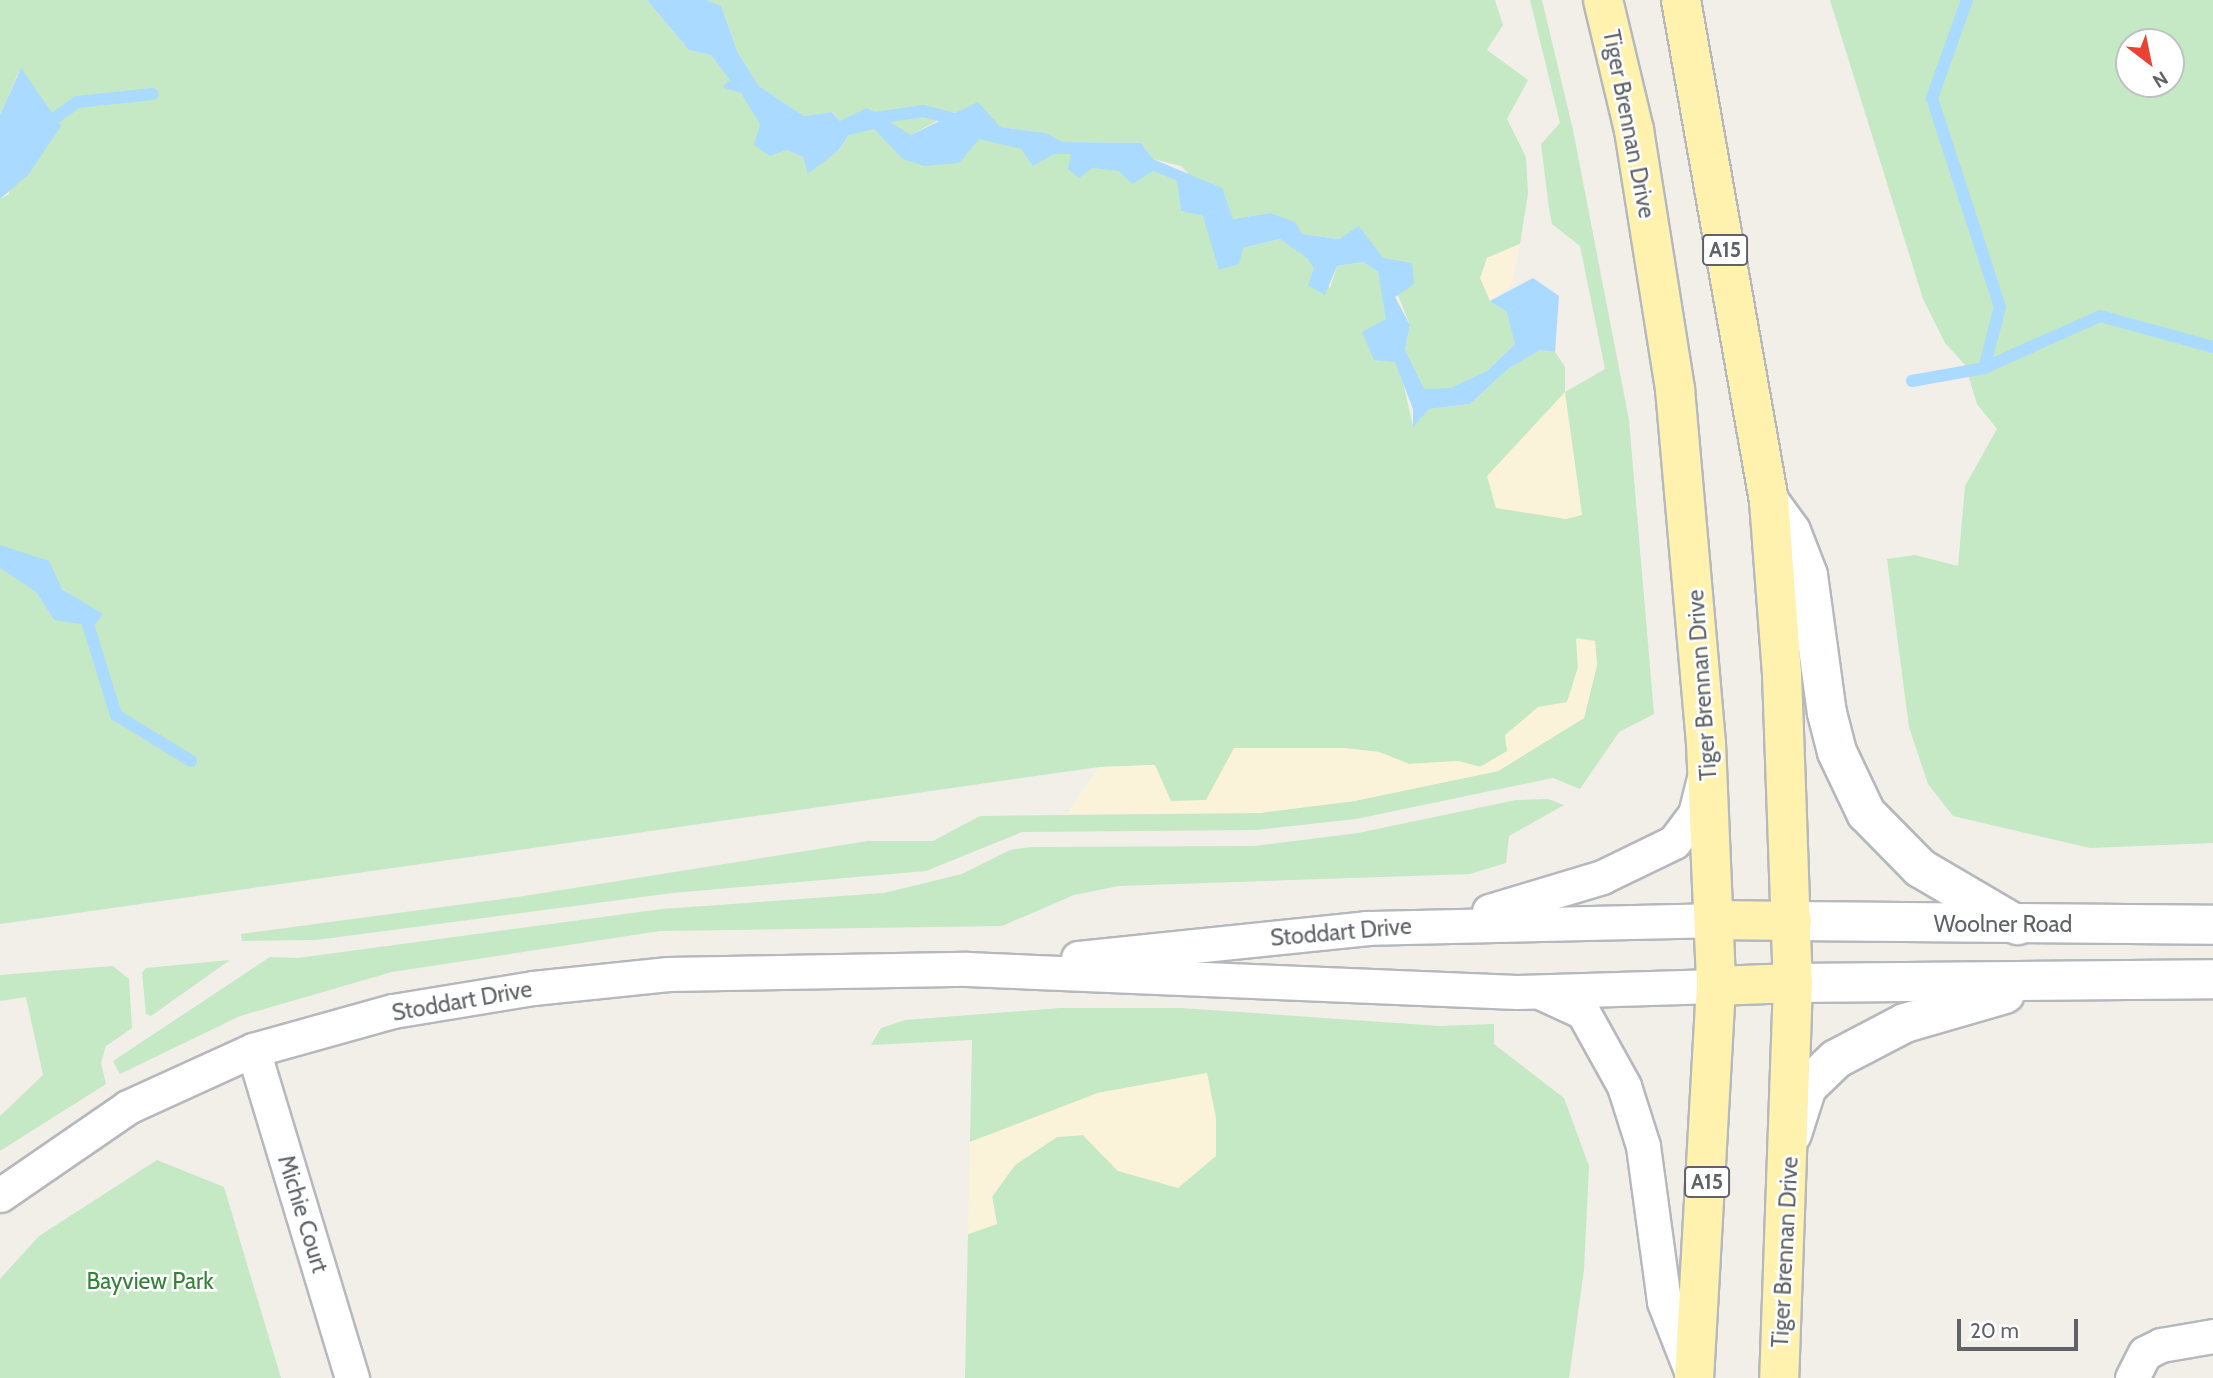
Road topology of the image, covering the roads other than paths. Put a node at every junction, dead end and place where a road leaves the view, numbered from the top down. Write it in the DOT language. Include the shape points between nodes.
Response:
graph roads {
  1 [pos="1603,0"];
  2 [pos="1681,0"];
  3 [pos="1769,501"];
  4 [pos="1706,743"];
  5 [pos="1716,920"];
  6 [pos="1792,921"];
  7 [pos="1433,925"];
  8 [pos="2017,925"];
  9 [pos="2213,925"];
  10 [pos="967,969"];
  11 [pos="2046,979"];
  12 [pos="2213,979"];
  13 [pos="1793,983"];
  14 [pos="1716,986"];
  15 [pos="1517,992"];
  16 [pos="253,1050"];
  17 [pos="1790,1139"];
  18 [pos="0,1195"];
  19 [pos="2213,1336"];
  20 [pos="352,1378"];
  21 [pos="1694,1378"];
  22 [pos="1779,1378"];
  23 [pos="2132,1378"];
  1 -- 4 [label="main road, Tiger Brennan Drive / A15" via="1634,130 1675,389"];
  2 -- 3 [label="main road, Tiger Brennan Drive / A15"];
  3 -- 6 [label="main road, Tiger Brennan Drive / A15"];
  3 -- 8 [label="main road" via="1791,531 1808,575 1826,713 1837,752 1867,813 1920,868"];
  4 -- 5 [label="main road, Tiger Brennan Drive / A15"];
  4 -- 7 [label="street" via="1695,814 1674,842 1560,892"];
  5 -- 6 [label="main road"];
  5 -- 7 [label="street, Stoddart Drive"];
  5 -- 14 [label="main road, Tiger Brennan Drive / A15"];
  6 -- 8 [label="main road, Woolner Road"];
  6 -- 13 [label="main road, Tiger Brennan Drive / A15"];
  7 -- 10 [label="street, Stoddart Drive"];
  8 -- 9 [label="main road, Woolner Road"];
  10 -- 15 [label="street, Stoddart Drive"];
  10 -- 16 [label="street, Stoddart Drive" via="668,974 533,988 393,1011"];
  11 -- 12 [label="main road"];
  11 -- 13 [label="main road"];
  11 -- 17 [label="main road" via="1905,1023 1836,1059 1807,1087"];
  13 -- 14 [label="main road"];
  13 -- 17 [label="main road, Tiger Brennan Drive / A15"];
  14 -- 15 [label="street, Stoddart Drive"];
  14 -- 21 [label="main road, Tiger Brennan Drive / A15"];
  15 -- 21 [label="street" via="1553,995 1570,1003 1595,1027 1611,1055 1643,1146 1664,1302"];
  16 -- 18 [label="street, Stoddart Drive" via="128,1107"];
  16 -- 20 [label="street, Michie Court"];
  17 -- 22 [label="main road, Tiger Brennan Drive / A15"];
  19 -- 23 [label="street" via="2161,1345 2146,1353"];
}
